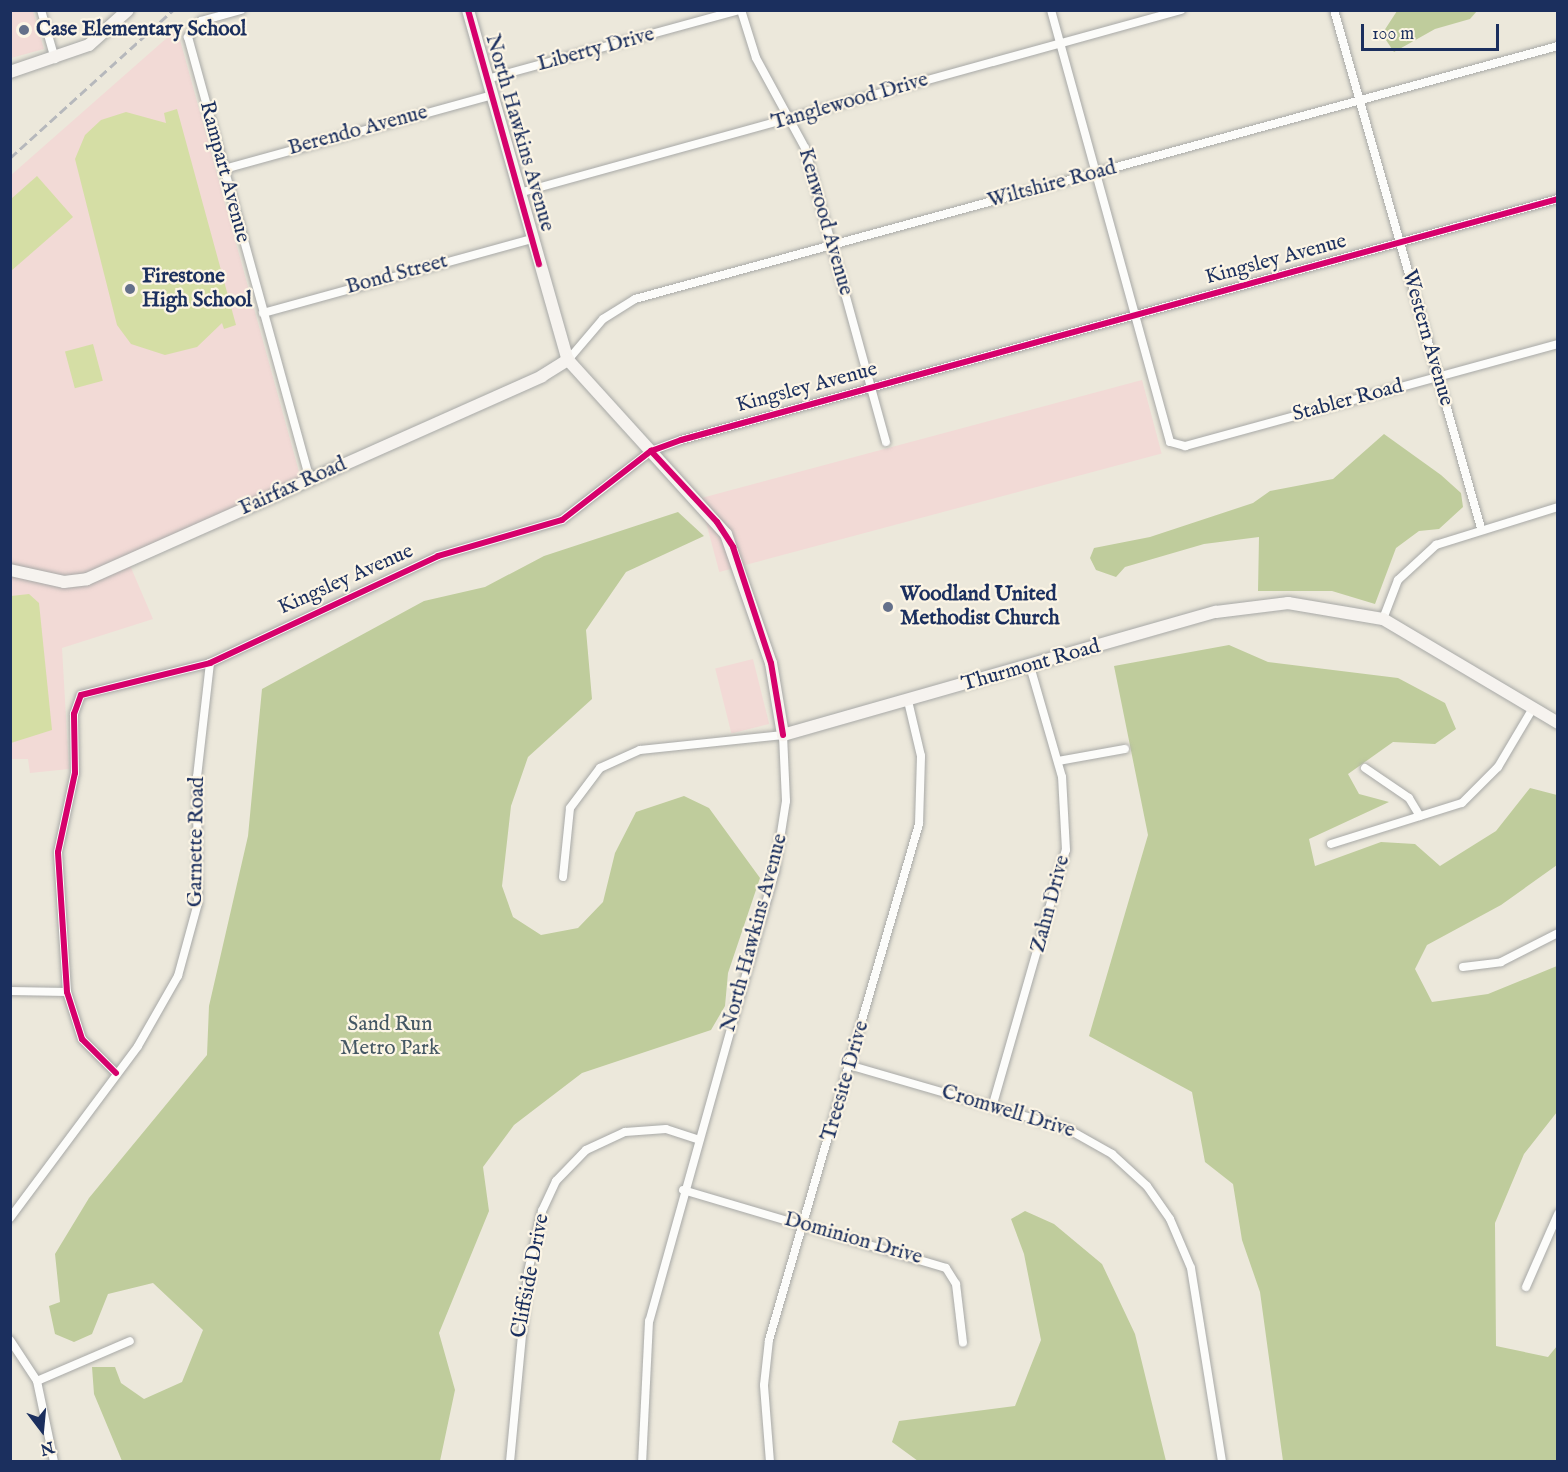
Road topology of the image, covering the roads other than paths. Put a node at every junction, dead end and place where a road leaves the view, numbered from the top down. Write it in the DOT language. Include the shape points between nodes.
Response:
graph roads {
  1 [pos="41,10"];
  2 [pos="128,10"];
  3 [pos="241,10"];
  4 [pos="468,10"];
  5 [pos="740,10"];
  6 [pos="1051,10"];
  7 [pos="1181,10"];
  8 [pos="1334,10"];
  9 [pos="1062,44"];
  10 [pos="1557,46"];
  11 [pos="55,59"];
  12 [pos="10,72"];
  13 [pos="488,79"];
  14 [pos="492,95"];
  15 [pos="1359,100"];
  16 [pos="792,119"];
  17 [pos="224,168"];
  18 [pos="1096,173"];
  19 [pos="519,193"];
  20 [pos="1557,200"];
  21 [pos="531,239"];
  22 [pos="1400,243"];
  23 [pos="833,245"];
  24 [pos="263,313"];
  25 [pos="1134,315"];
  26 [pos="1557,344"];
  27 [pos="568,360"];
  28 [pos="1439,375"];
  29 [pos="872,388"];
  30 [pos="886,442"];
  31 [pos="651,452"];
  32 [pos="310,479"];
  33 [pos="1557,507"];
  34 [pos="1481,528"];
  35 [pos="10,570"];
  36 [pos="1383,619"];
  37 [pos="210,663"];
  38 [pos="1030,666"];
  39 [pos="908,701"];
  40 [pos="1533,708"];
  41 [pos="1557,723"];
  42 [pos="783,735"];
  43 [pos="1125,749"];
  44 [pos="1058,761"];
  45 [pos="1365,768"];
  46 [pos="1420,816"];
  47 [pos="1331,844"];
  48 [pos="563,877"];
  49 [pos="1557,933"];
  50 [pos="1463,967"];
  51 [pos="10,991"];
  52 [pos="67,992"];
  53 [pos="852,1066"];
  54 [pos="116,1073"];
  55 [pos="993,1104"];
  56 [pos="697,1139"];
  57 [pos="683,1190"];
  58 [pos="1557,1214"];
  59 [pos="10,1218"];
  60 [pos="804,1225"];
  61 [pos="1526,1287"];
  62 [pos="10,1340"];
  63 [pos="130,1341"];
  64 [pos="963,1343"];
  65 [pos="37,1381"];
  66 [pos="54,1461"];
  67 [pos="510,1461"];
  68 [pos="642,1461"];
  69 [pos="770,1461"];
  70 [pos="1222,1461"];
  1 -- 11 [label="street"];
  2 -- 11 [label="street" via="89,45"];
  3 -- 17 [label="street, Rampart Avenue" via="201,21 188,37"];
  4 -- 13 [label="street, North Hawkins Avenue"];
  5 -- 13 [label="street, Liberty Drive"];
  5 -- 16 [label="street, Kenwood Avenue" via="756,58"];
  6 -- 9 [label="street"];
  7 -- 9 [label="street, Tanglewood Drive"];
  8 -- 15 [label="street, Western Avenue"];
  9 -- 16 [label="street, Tanglewood Drive"];
  9 -- 18 [label="street"];
  10 -- 15 [label="street, Wiltshire Road"];
  11 -- 12 [label="street"];
  13 -- 14 [label="street, North Hawkins Avenue"];
  14 -- 17 [label="street, Berendo Avenue"];
  14 -- 19 [label="street, North Hawkins Avenue"];
  15 -- 18 [label="street, Wiltshire Road"];
  15 -- 22 [label="street, Western Avenue"];
  16 -- 19 [label="street, Tanglewood Drive"];
  16 -- 23 [label="street, Kenwood Avenue"];
  17 -- 24 [label="street, Rampart Avenue"];
  18 -- 23 [label="street, Wiltshire Road"];
  18 -- 25 [label="street"];
  19 -- 21 [label="street, North Hawkins Avenue"];
  20 -- 22 [label="street, Kingsley Avenue"];
  21 -- 24 [label="street, Bond Street"];
  21 -- 27 [label="street, North Hawkins Avenue"];
  22 -- 25 [label="street, Kingsley Avenue"];
  22 -- 28 [label="street, Western Avenue"];
  23 -- 27 [label="street, Wiltshire Road" via="635,299 603,320"];
  23 -- 29 [label="street, Kenwood Avenue"];
  24 -- 32 [label="street, Rampart Avenue"];
  25 -- 28 [label="street, Stabler Road" via="1173,444 1185,446"];
  25 -- 29 [label="street, Kingsley Avenue"];
  26 -- 28 [label="street, Stabler Road"];
  27 -- 31 [label="street, North Hawkins Avenue"];
  27 -- 32 [label="street, Fairfax Road"];
  28 -- 34 [label="street, Western Avenue"];
  29 -- 30 [label="street, Kenwood Avenue"];
  29 -- 31 [label="street, Kingsley Avenue"];
  31 -- 37 [label="street, Kingsley Avenue" via="562,520 438,556"];
  31 -- 42 [label="street, North Hawkins Avenue" via="717,522 733,547 771,665"];
  32 -- 35 [label="street, Fairfax Road" via="87,579 64,582"];
  33 -- 34 [label="street"];
  34 -- 36 [label="street" via="1417,558 1398,580"];
  36 -- 38 [label="street, Thurmont Road" via="1318,604 1259,604"];
  36 -- 40 [label="street, Thurmont Road"];
  37 -- 52 [label="street, Kingsley Avenue" via="81,695 77,705 75,773 59,837"];
  37 -- 54 [label="street, Garnette Road" via="197,777 200,858 191,935 157,1019"];
  38 -- 39 [label="street, Thurmont Road"];
  38 -- 44 [label="street, Zahn Drive"];
  39 -- 42 [label="street, Thurmont Road"];
  39 -- 53 [label="street, Treesite Drive" via="921,756 919,824"];
  40 -- 41 [label="street, Thurmont Road"];
  40 -- 46 [label="street" via="1484,785 1462,803"];
  42 -- 48 [label="street, Thurmont Road" via="640,750 600,768 570,808"];
  42 -- 56 [label="street, North Hawkins Avenue" via="786,801 779,855"];
  43 -- 44 [label="street"];
  44 -- 55 [label="street, Zahn Drive" via="1066,798 1066,850"];
  45 -- 46 [label="street" via="1409,798"];
  46 -- 47 [label="street" via="1361,830"];
  49 -- 50 [label="street" via="1501,962"];
  51 -- 52 [label="street"];
  52 -- 54 [label="street" via="82,1039"];
  53 -- 55 [label="street, Cromwell Drive"];
  53 -- 60 [label="street, Treesite Drive"];
  54 -- 59 [label="street, Garnette Road"];
  55 -- 70 [label="street, Cromwell Drive" via="1066,1128 1103,1148 1132,1170 1166,1212 1193,1278"];
  56 -- 57 [label="street, North Hawkins Avenue"];
  56 -- 67 [label="street, Cliffside Drive" via="666,1130 625,1132 586,1150 556,1181 543,1211 528,1272"];
  57 -- 60 [label="street, Dominion Drive"];
  57 -- 68 [label="street, North Hawkins Avenue" via="649,1321"];
  58 -- 61 [label="street"];
  60 -- 64 [label="street, Dominion Drive" via="946,1268 956,1284"];
  60 -- 69 [label="street, Treesite Drive" via="769,1340 764,1385"];
  62 -- 65 [label="street"];
  63 -- 65 [label="street"];
  65 -- 66 [label="street"];
}
